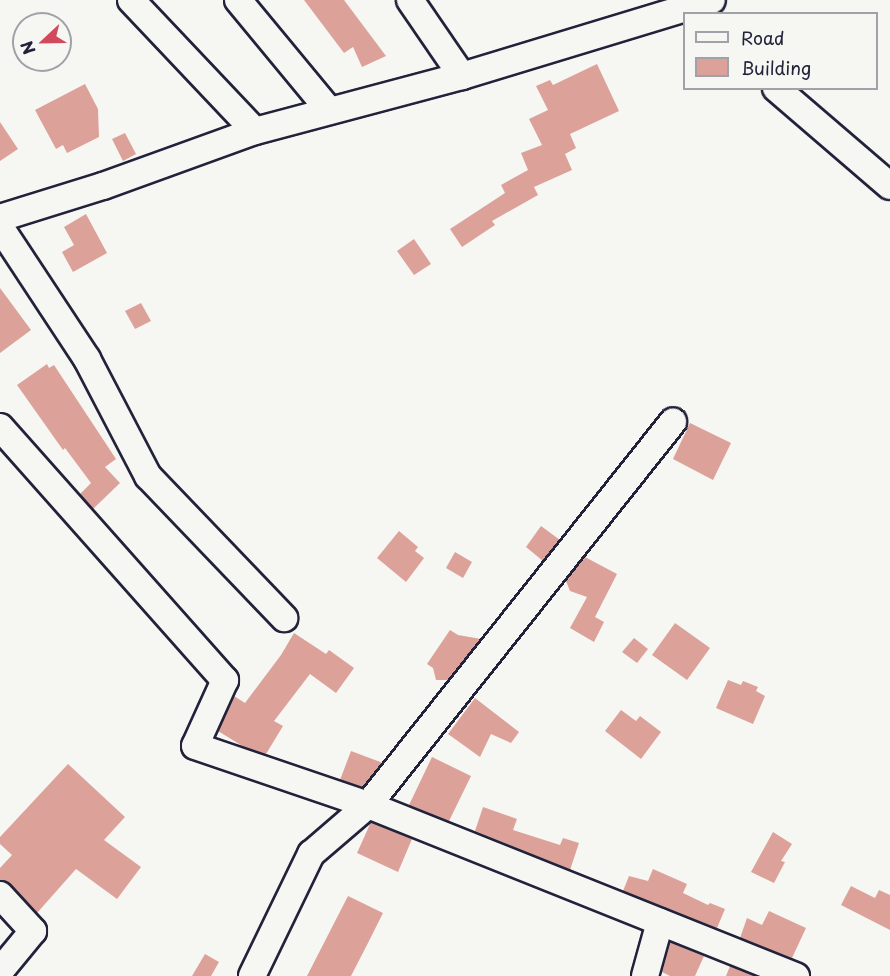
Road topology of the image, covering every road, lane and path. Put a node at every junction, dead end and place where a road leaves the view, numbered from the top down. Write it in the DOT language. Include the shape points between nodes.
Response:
graph roads {
  1 [pos="131,0"];
  2 [pos="238,0"];
  3 [pos="410,0"];
  4 [pos="712,0"];
  5 [pos="686,12"];
  6 [pos="683,13"];
  7 [pos="462,76"];
  8 [pos="778,90"];
  9 [pos="330,110"];
  10 [pos="255,130"];
  11 [pos="890,186"];
  12 [pos="0,218"];
  13 [pos="0,227"];
  14 [pos="673,422"];
  15 [pos="0,428"];
  16 [pos="284,618"];
  17 [pos="368,805"];
  18 [pos="0,895"];
  19 [pos="660,922"];
  20 [pos="0,971"];
  21 [pos="252,976"];
  22 [pos="645,976"];
  23 [pos="796,976"];
  1 -- 10 [label="street"];
  2 -- 9 [label="street"];
  3 -- 7 [label="street"];
  4 -- 5 [label="street"];
  6 -- 7 [label="street"];
  7 -- 9 [label="street"];
  8 -- 11 [label="street"];
  9 -- 10 [label="street"];
  10 -- 12 [label="street" via="103,186"];
  13 -- 16 [label="street" via="87,359 148,476"];
  14 -- 17 [label="street"];
  15 -- 17 [label="street" via="225,680 195,746"];
  17 -- 19 [label="street"];
  17 -- 21 [label="street" via="311,854"];
  18 -- 20 [label="street" via="33,932"];
  19 -- 22 [label="street"];
  19 -- 23 [label="street"];
}
